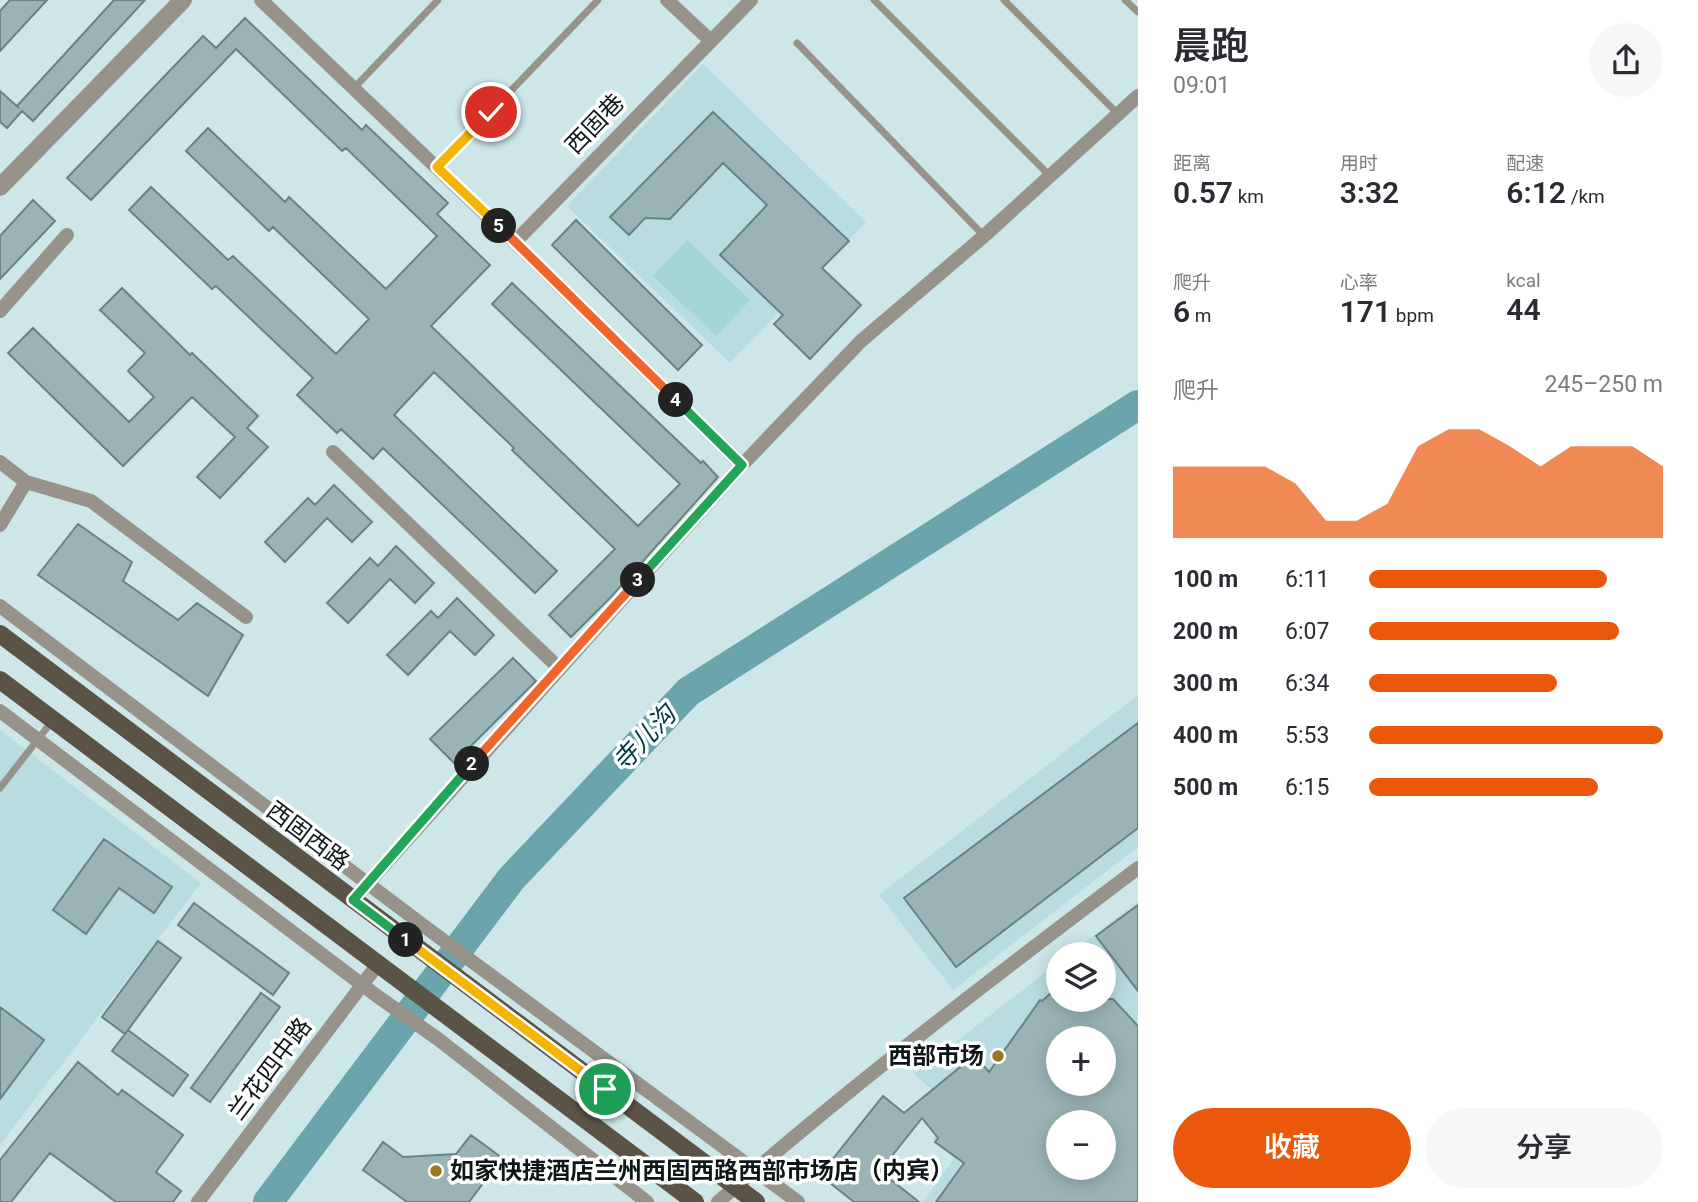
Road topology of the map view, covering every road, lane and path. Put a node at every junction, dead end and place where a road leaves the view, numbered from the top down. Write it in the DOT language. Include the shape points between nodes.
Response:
graph roads {
  1 [pos="183,0"];
  2 [pos="261,0"];
  3 [pos="438,0"];
  4 [pos="598,0"];
  5 [pos="667,0"];
  6 [pos="751,0"];
  7 [pos="874,0"];
  8 [pos="1004,0"];
  9 [pos="1125,0"];
  10 [pos="1138,12"];
  11 [pos="710,41"];
  12 [pos="797,43"];
  13 [pos="354,88"];
  14 [pos="1138,96"];
  15 [pos="1118,114"];
  16 [pos="437,167"];
  17 [pos="1050,176"];
  18 [pos="0,187"];
  19 [pos="67,235"];
  20 [pos="984,236"];
  21 [pos="515,242"];
  22 [pos="0,310"];
  23 [pos="333,452"];
  24 [pos="0,462"];
  25 [pos="742,465"];
  26 [pos="26,482"];
  27 [pos="0,525"];
  28 [pos="0,606"];
  29 [pos="246,617"];
  30 [pos="0,634"];
  31 [pos="559,668"];
  32 [pos="0,680"];
  33 [pos="0,711"];
  34 [pos="53,720"];
  35 [pos="38,740"];
  36 [pos="0,788"];
  37 [pos="1138,868"];
  38 [pos="368,883"];
  39 [pos="353,900"];
  40 [pos="378,964"];
  41 [pos="363,984"];
  42 [pos="755,1170"];
  43 [pos="736,1187"];
  44 [pos="198,1202"];
  45 [pos="647,1202"];
  46 [pos="695,1202"];
  47 [pos="718,1202"];
  48 [pos="756,1202"];
  49 [pos="798,1202"];
  1 -- 18 [label="street"];
  2 -- 13 [label="street"];
  3 -- 13 [label="lane"];
  4 -- 16 [label="lane"];
  5 -- 11 [label="street"];
  6 -- 11 [label="street, 西固巷"];
  7 -- 17 [label="lane"];
  8 -- 15 [label="lane"];
  9 -- 10 [label="lane"];
  11 -- 21 [label="street, 西固巷"];
  12 -- 20 [label="lane"];
  13 -- 16 [label="street"];
  14 -- 15 [label="street"];
  15 -- 17 [label="street"];
  16 -- 21 [label="street"];
  17 -- 20 [label="street"];
  19 -- 22 [label="street"];
  20 -- 25 [label="street" via="861,341"];
  21 -- 25 [label="street"];
  23 -- 31 [label="street"];
  24 -- 26 [label="street"];
  25 -- 31 [label="street"];
  26 -- 27 [label="street"];
  26 -- 29 [label="street" via="92,501"];
  28 -- 38 [label="street"];
  30 -- 39 [label="main road, 西固西路"];
  31 -- 38 [label="street"];
  32 -- 34 [label="main road"];
  33 -- 35 [label="street"];
  34 -- 35 [label="lane"];
  34 -- 40 [label="main road"];
  35 -- 36 [label="lane"];
  35 -- 41 [label="street"];
  37 -- 42 [label="street" via="944,1014"];
  38 -- 39 [label="street"];
  38 -- 42 [label="street"];
  39 -- 43 [label="main road, 西固西路"];
  40 -- 41 [label="street, 兰花四中路"];
  40 -- 46 [label="main road"];
  41 -- 44 [label="street, 兰花四中路"];
  41 -- 45 [label="street"];
  42 -- 43 [label="street"];
  42 -- 49 [label="street"];
  43 -- 47 [label="street"];
  43 -- 48 [label="main road, 西固西路"];
}
